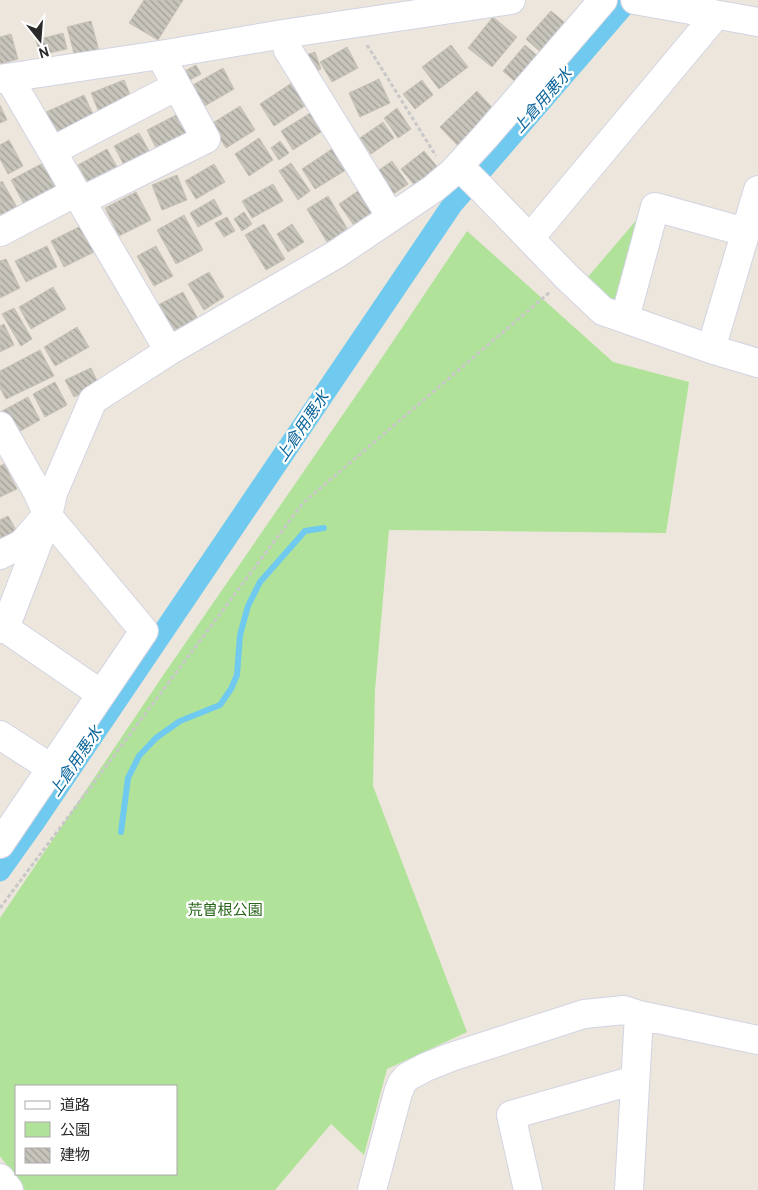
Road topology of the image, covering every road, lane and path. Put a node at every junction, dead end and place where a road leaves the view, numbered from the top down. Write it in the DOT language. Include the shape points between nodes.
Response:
graph roads {
  1 [pos="511,0"];
  2 [pos="603,0"];
  3 [pos="637,0"];
  4 [pos="716,15"];
  5 [pos="758,22"];
  6 [pos="354,23"];
  7 [pos="283,34"];
  8 [pos="160,54"];
  9 [pos="5,79"];
  10 [pos="177,86"];
  11 [pos="52,151"];
  12 [pos="456,170"];
  13 [pos="758,190"];
  14 [pos="79,196"];
  15 [pos="392,216"];
  16 [pos="0,232"];
  17 [pos="746,232"];
  18 [pos="530,238"];
  19 [pos="567,277"];
  20 [pos="625,318"];
  21 [pos="711,348"];
  22 [pos="168,351"];
  23 [pos="758,362"];
  24 [pos="0,426"];
  25 [pos="48,516"];
  26 [pos="0,555"];
  27 [pos="1,627"];
  28 [pos="102,694"];
  29 [pos="0,734"];
  30 [pos="51,768"];
  31 [pos="0,844"];
  32 [pos="0,908"];
  33 [pos="639,1015"];
  34 [pos="758,1040"];
  35 [pos="635,1080"];
  36 [pos="0,1178"];
  37 [pos="9,1190"];
  38 [pos="372,1190"];
  39 [pos="528,1190"];
  40 [pos="629,1190"];
  1 -- 6 [label="street"];
  2 -- 12 [label="street"];
  3 -- 4 [label="street"];
  4 -- 5 [label="street"];
  4 -- 18 [label="street"];
  6 -- 7 [label="street"];
  6 -- 12 [label="path" via="434,154"];
  7 -- 8 [label="street"];
  7 -- 15 [label="street" via="288,50"];
  8 -- 9 [label="street"];
  8 -- 10 [label="street"];
  9 -- 11 [label="street"];
  10 -- 11 [label="street"];
  10 -- 14 [label="street" via="206,139"];
  11 -- 14 [label="street"];
  12 -- 15 [label="street"];
  12 -- 18 [label="street" via="483,190"];
  13 -- 17 [label="street"];
  14 -- 16 [label="street"];
  14 -- 22 [label="street"];
  15 -- 22 [label="street" via="335,255"];
  17 -- 20 [label="street" via="655,207"];
  17 -- 21 [label="street"];
  18 -- 19 [label="street"];
  19 -- 20 [label="street" via="603,311"];
  19 -- 32 [label="path" via="303,503"];
  20 -- 21 [label="street"];
  21 -- 23 [label="street"];
  22 -- 25 [label="street" via="93,400 53,493"];
  24 -- 25 [label="street"];
  25 -- 26 [label="street" via="22,544"];
  25 -- 27 [label="street" via="10,615"];
  25 -- 28 [label="street" via="144,631"];
  27 -- 28 [label="street"];
  28 -- 30 [label="street"];
  29 -- 30 [label="street"];
  30 -- 31 [label="street"];
  33 -- 34 [label="street"];
  33 -- 35 [label="street"];
  33 -- 38 [label="street" via="624,1010 584,1014 451,1057 407,1077 398,1093"];
  35 -- 39 [label="street" via="511,1115"];
  35 -- 40 [label="street"];
  36 -- 37 [label="street"];
}
